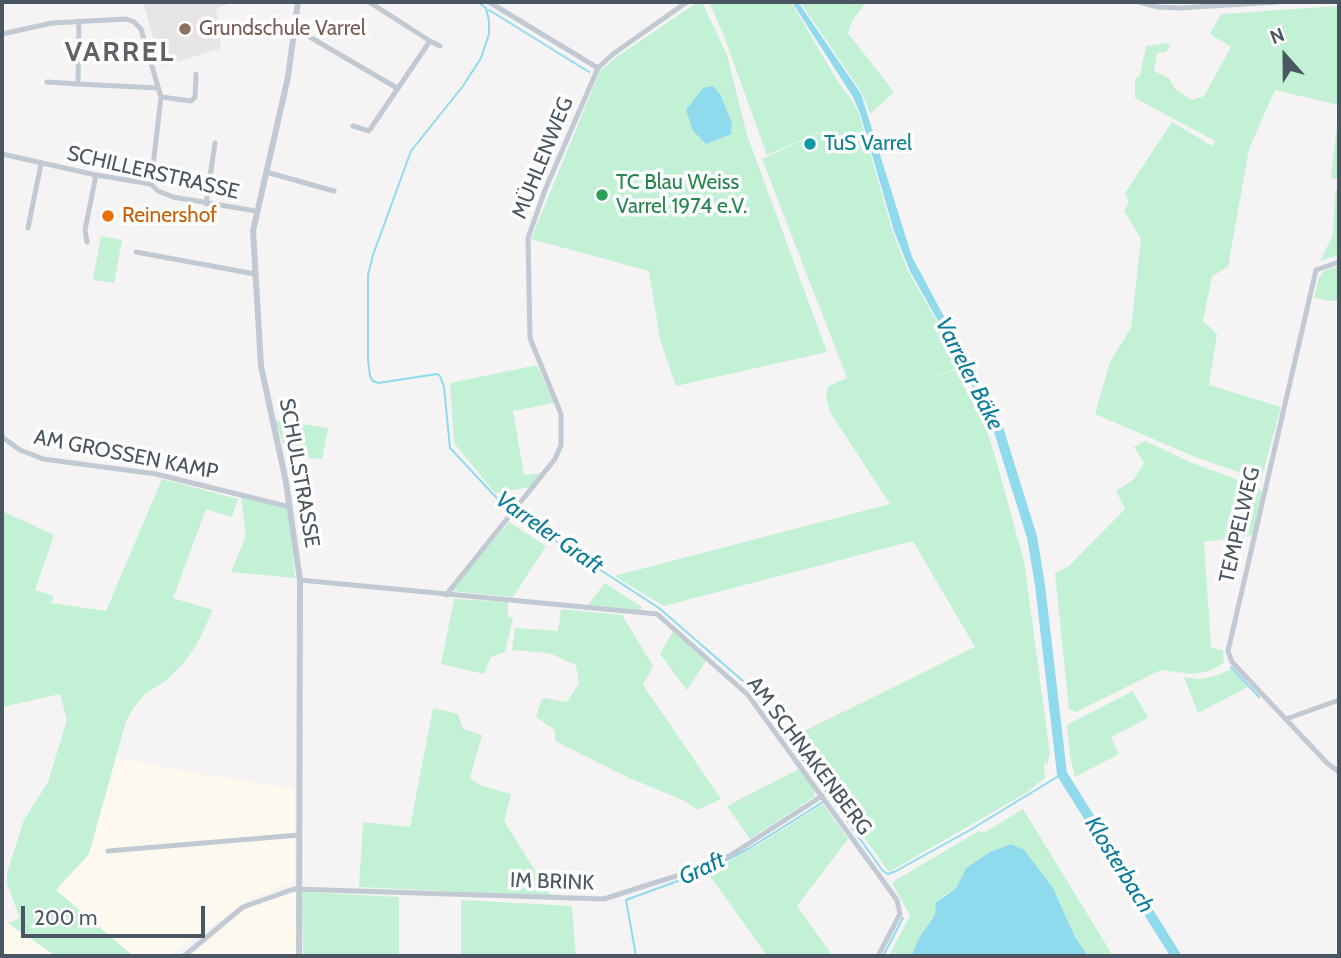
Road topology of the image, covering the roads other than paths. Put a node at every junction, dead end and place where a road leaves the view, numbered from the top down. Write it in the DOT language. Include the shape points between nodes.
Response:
graph roads {
  1 [pos="298,2"];
  2 [pos="369,2"];
  3 [pos="489,2"];
  4 [pos="687,2"];
  5 [pos="1139,2"];
  6 [pos="1278,2"];
  7 [pos="79,21"];
  8 [pos="2,34"];
  9 [pos="308,36"];
  10 [pos="430,41"];
  11 [pos="440,46"];
  12 [pos="598,68"];
  13 [pos="196,74"];
  14 [pos="47,82"];
  15 [pos="78,84"];
  16 [pos="158,88"];
  17 [pos="397,88"];
  18 [pos="161,97"];
  19 [pos="353,126"];
  20 [pos="215,143"];
  21 [pos="2,154"];
  22 [pos="41,164"];
  23 [pos="266,172"];
  24 [pos="96,175"];
  25 [pos="151,184"];
  26 [pos="334,191"];
  27 [pos="206,204"];
  28 [pos="256,211"];
  29 [pos="28,228"];
  30 [pos="87,242"];
  31 [pos="136,252"];
  32 [pos="1339,262"];
  33 [pos="255,274"];
  34 [pos="2,437"];
  35 [pos="290,507"];
  36 [pos="300,580"];
  37 [pos="446,595"];
  38 [pos="1339,700"];
  39 [pos="1286,719"];
  40 [pos="1339,772"];
  41 [pos="822,796"];
  42 [pos="299,835"];
  43 [pos="108,851"];
  44 [pos="299,889"];
  45 [pos="184,956"];
  46 [pos="299,956"];
  47 [pos="878,956"];
  1 -- 23 [label="street, SCHULSTRASSE" via="288,77"];
  2 -- 10 [label="street"];
  3 -- 12 [label="street"];
  4 -- 12 [label="street"];
  5 -- 6 [label="street" via="1179,8"];
  7 -- 8 [label="street"];
  7 -- 15 [label="street"];
  7 -- 16 [label="street" via="134,22 141,29"];
  9 -- 17 [label="street"];
  10 -- 11 [label="street"];
  10 -- 17 [label="street"];
  12 -- 37 [label="street, MÜHLENWEG" via="528,238 530,338 561,414 561,445 555,459"];
  13 -- 18 [label="street" via="191,102"];
  14 -- 15 [label="street"];
  15 -- 16 [label="street"];
  16 -- 18 [label="street"];
  17 -- 19 [label="street" via="369,131"];
  18 -- 25 [label="street"];
  20 -- 27 [label="street"];
  21 -- 22 [label="street, SCHILLERSTRASSE"];
  22 -- 24 [label="street, SCHILLERSTRASSE"];
  22 -- 29 [label="street"];
  23 -- 26 [label="street"];
  23 -- 28 [label="street, SCHULSTRASSE"];
  24 -- 25 [label="street, SCHILLERSTRASSE"];
  24 -- 30 [label="street" via="85,230"];
  25 -- 27 [label="street, SCHILLERSTRASSE" via="173,197"];
  27 -- 28 [label="street, SCHILLERSTRASSE"];
  28 -- 33 [label="street, SCHULSTRASSE"];
  31 -- 33 [label="street"];
  32 -- 39 [label="street, TEMPELWEG" via="1316,270 1228,651 1232,662"];
  33 -- 35 [label="street, SCHULSTRASSE" via="261,366"];
  34 -- 35 [label="street, AM GROSSEN KAMP" via="43,459 156,474"];
  35 -- 36 [label="street, SCHULSTRASSE"];
  36 -- 37 [label="street, AM SCHNAKENBERG"];
  36 -- 42 [label="street, SCHULSTRASSE"];
  37 -- 41 [label="street, AM SCHNAKENBERG" via="657,614 748,695"];
  38 -- 39 [label="street"];
  39 -- 40 [label="street, TEMPELWEG"];
  41 -- 44 [label="street, IM BRINK" via="730,855 604,900"];
  41 -- 47 [label="street, AM SCHNAKENBERG" via="899,903 900,914"];
  42 -- 43 [label="street"];
  42 -- 44 [label="street, SCHULSTRASSE"];
  44 -- 45 [label="street, IM BRINK" via="243,907"];
  44 -- 46 [label="street, SCHULSTRASSE"];
}
